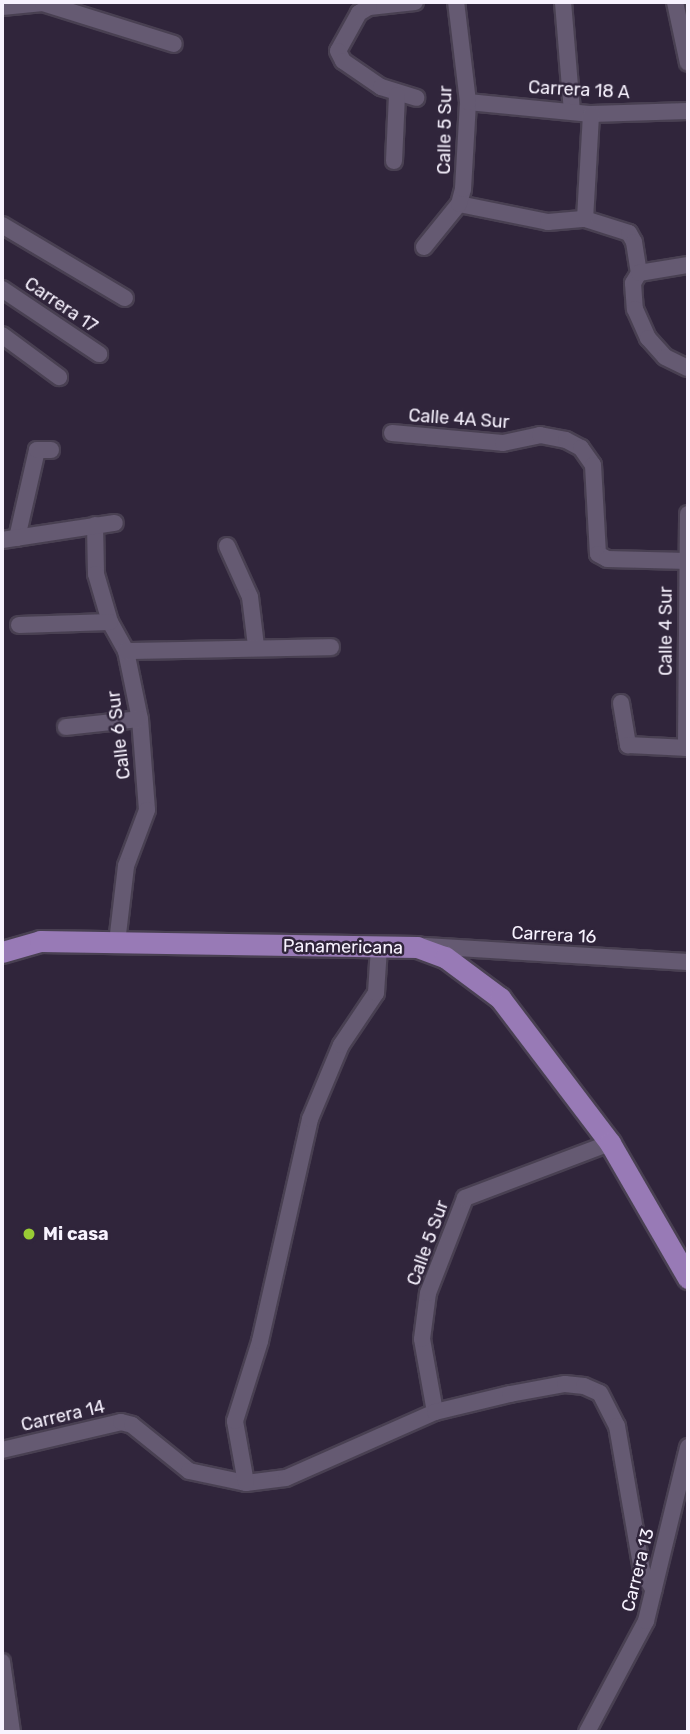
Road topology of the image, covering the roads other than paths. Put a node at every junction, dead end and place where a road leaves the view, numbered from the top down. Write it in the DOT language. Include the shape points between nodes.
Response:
graph roads {
  1 [pos="415,2"];
  2 [pos="456,2"];
  3 [pos="563,2"];
  4 [pos="675,2"];
  5 [pos="2,6"];
  6 [pos="174,44"];
  7 [pos="688,63"];
  8 [pos="397,95"];
  9 [pos="416,98"];
  10 [pos="468,102"];
  11 [pos="572,111"];
  12 [pos="688,111"];
  13 [pos="591,114"];
  14 [pos="394,161"];
  15 [pos="459,204"];
  16 [pos="585,219"];
  17 [pos="2,225"];
  18 [pos="424,247"];
  19 [pos="688,265"];
  20 [pos="639,273"];
  21 [pos="2,289"];
  22 [pos="125,298"];
  23 [pos="2,335"];
  24 [pos="99,354"];
  25 [pos="688,368"];
  26 [pos="59,377"];
  27 [pos="392,433"];
  28 [pos="44,450"];
  29 [pos="688,514"];
  30 [pos="115,523"];
  31 [pos="95,525"];
  32 [pos="9,539"];
  33 [pos="227,546"];
  34 [pos="687,560"];
  35 [pos="110,622"];
  36 [pos="19,625"];
  37 [pos="256,646"];
  38 [pos="331,647"];
  39 [pos="126,651"];
  40 [pos="621,703"];
  41 [pos="139,719"];
  42 [pos="66,727"];
  43 [pos="687,748"];
  44 [pos="117,943"];
  45 [pos="379,947"];
  46 [pos="417,947"];
  47 [pos="2,952"];
  48 [pos="688,962"];
  49 [pos="610,1143"];
  50 [pos="688,1278"];
  51 [pos="435,1412"];
  52 [pos="688,1447"];
  53 [pos="2,1450"];
  54 [pos="246,1483"];
  55 [pos="654,1590"];
  56 [pos="2,1662"];
  57 [pos="12,1732"];
  58 [pos="587,1732"];
  1 -- 8 [label="street" via="369,6 359,13 338,51 343,61"];
  2 -- 10 [label="street, Calle 5 Sur"];
  3 -- 11 [label="street"];
  4 -- 7 [label="street"];
  5 -- 6 [label="street" via="43,4"];
  8 -- 9 [label="street"];
  8 -- 14 [label="street"];
  10 -- 11 [label="street, Carrera 18 A"];
  10 -- 15 [label="street, Calle 5 Sur"];
  11 -- 13 [label="street, Carrera 18 A"];
  12 -- 13 [label="street, Carrera 18 A"];
  13 -- 16 [label="street"];
  15 -- 16 [label="street" via="548,222"];
  15 -- 18 [label="street"];
  16 -- 20 [label="street" via="628,233"];
  17 -- 22 [label="street"];
  19 -- 20 [label="street"];
  20 -- 25 [label="street" via="633,283 635,309 648,338 665,357"];
  21 -- 24 [label="street, Carrera 17"];
  23 -- 26 [label="street"];
  27 -- 34 [label="street, Calle 4A Sur" via="503,443 540,435 581,447 593,464 597,551 607,559"];
  28 -- 32 [label="street"];
  29 -- 34 [label="street, Calle 4 Sur"];
  30 -- 31 [label="street"];
  31 -- 32 [label="street"];
  31 -- 35 [label="street, Calle 6 Sur" via="96,574"];
  33 -- 37 [label="street" via="250,597"];
  34 -- 43 [label="street, Calle 4 Sur"];
  35 -- 36 [label="street"];
  35 -- 39 [label="street, Calle 6 Sur"];
  37 -- 38 [label="street"];
  37 -- 39 [label="street"];
  39 -- 41 [label="street, Calle 6 Sur"];
  40 -- 43 [label="street" via="625,742 632,747"];
  41 -- 42 [label="street"];
  41 -- 44 [label="street, Calle 6 Sur" via="147,810 126,866"];
  44 -- 45 [label="main road, Panamericana"];
  44 -- 47 [label="main road, Panamericana" via="40,942"];
  45 -- 46 [label="main road, Panamericana"];
  45 -- 54 [label="street" via="376,993 341,1045 310,1119 260,1341 235,1421"];
  46 -- 48 [label="street, Carrera 16"];
  46 -- 49 [label="main road, Panamericana" via="466,969 500,998"];
  49 -- 50 [label="main road, Panamericana"];
  49 -- 51 [label="street, Calle 5 Sur" via="465,1198 428,1293 422,1339"];
  51 -- 54 [label="street" via="286,1478"];
  51 -- 55 [label="street" via="565,1384 600,1394 617,1426 642,1571"];
  52 -- 55 [label="street, Carrera 13"];
  53 -- 54 [label="street, Carrera 14" via="102,1425 132,1425 189,1471"];
  55 -- 58 [label="street, Carrera 13" via="646,1621"];
  56 -- 57 [label="street"];
}
